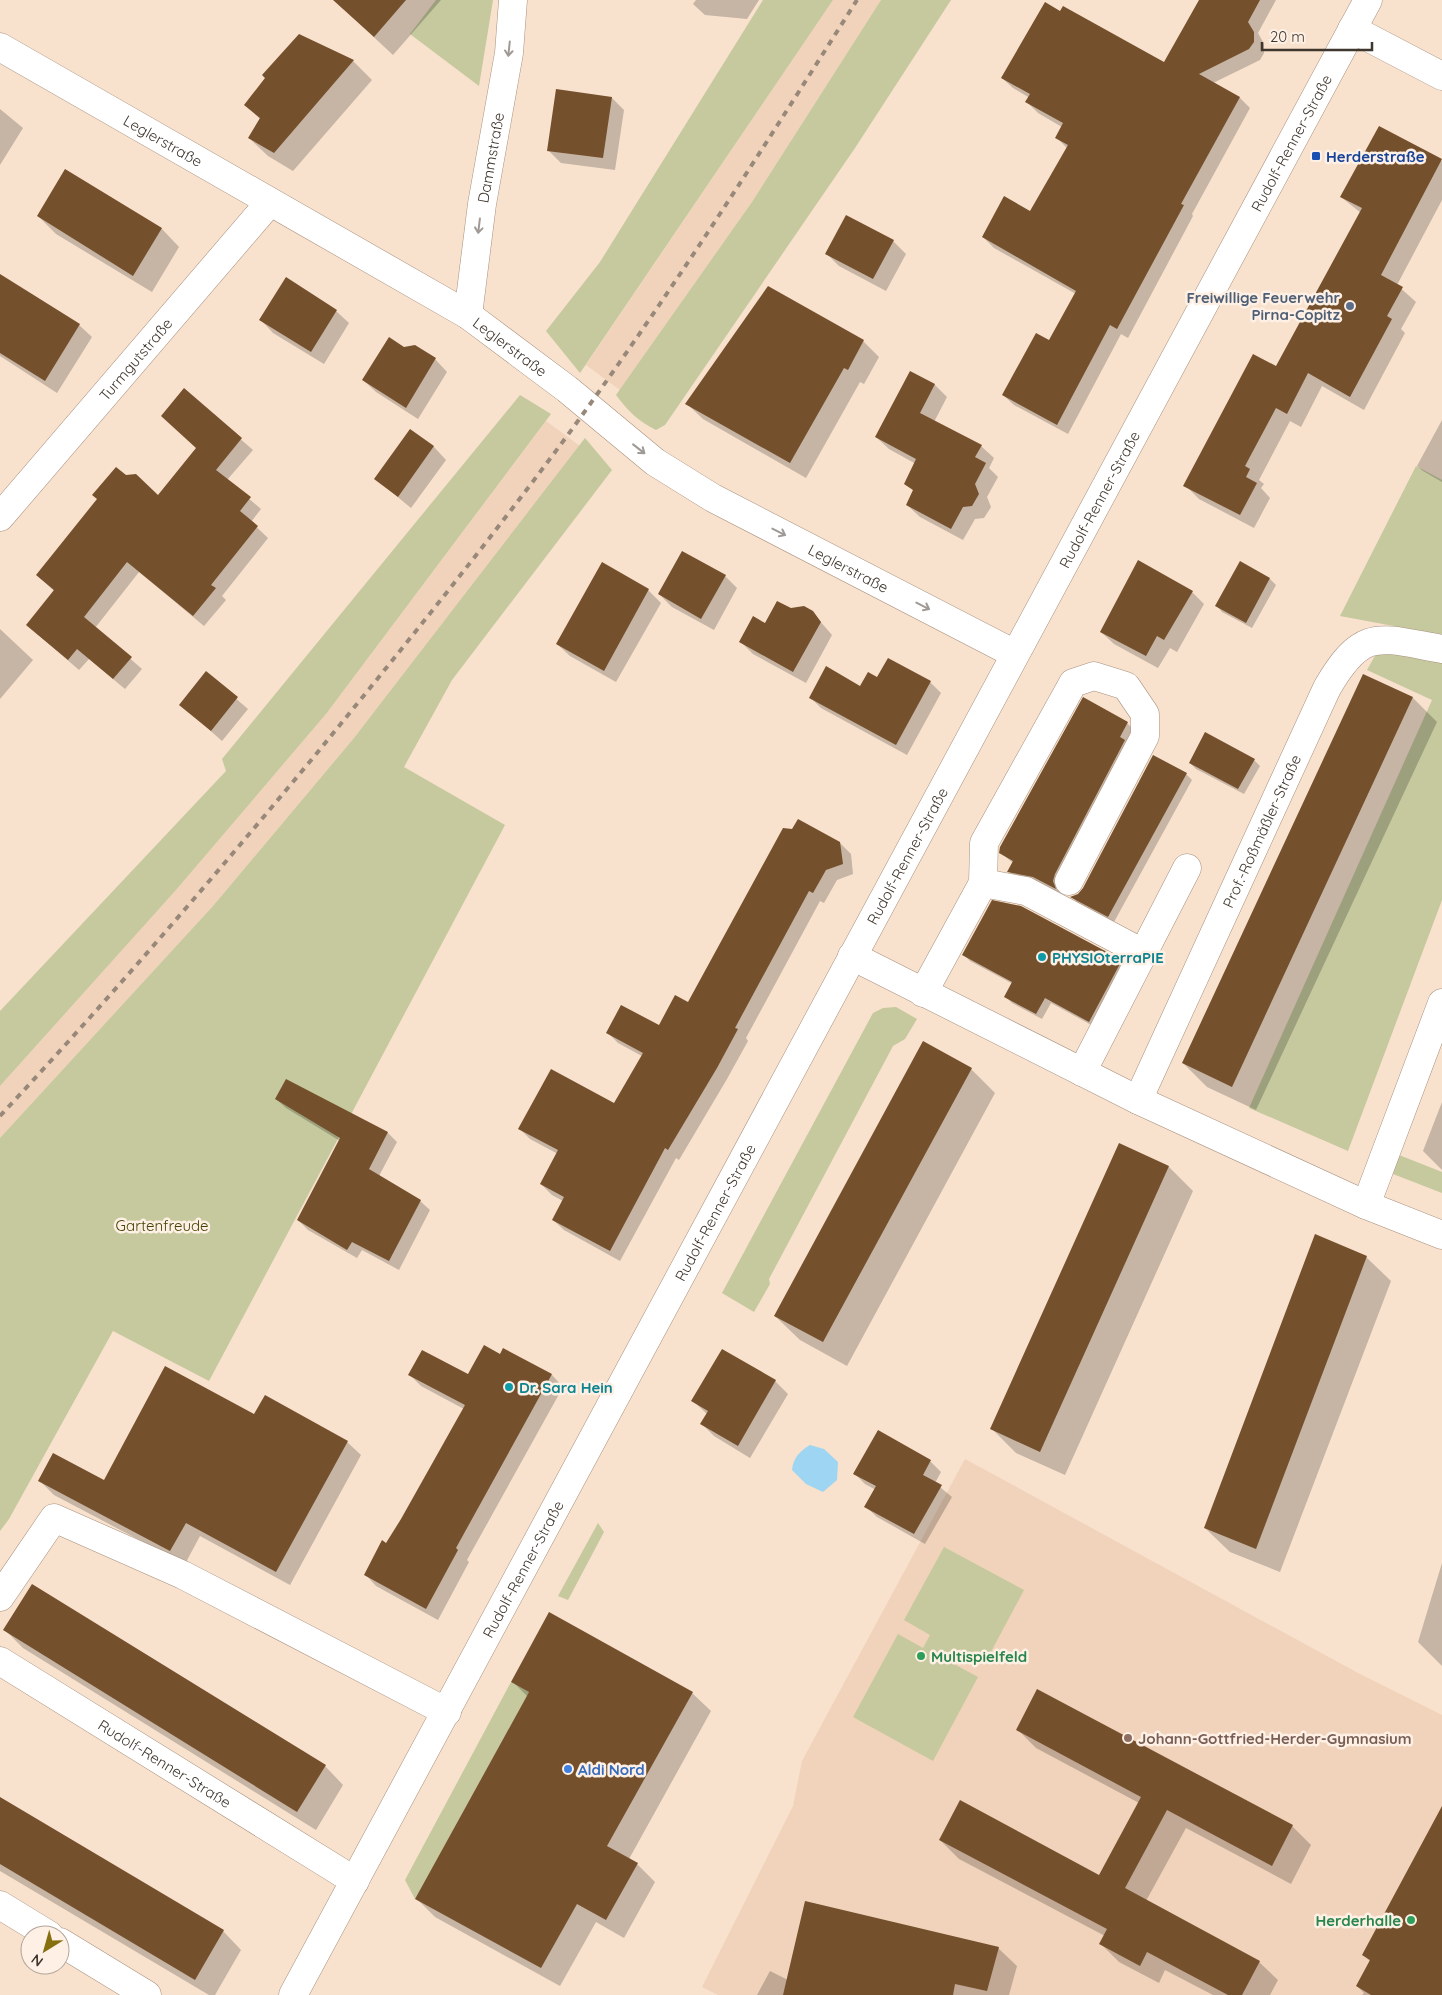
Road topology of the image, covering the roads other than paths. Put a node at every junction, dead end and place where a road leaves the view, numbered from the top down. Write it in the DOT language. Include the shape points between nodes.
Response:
graph roads {
  1 [pos="513,0"];
  2 [pos="1368,0"];
  3 [pos="1352,29"];
  4 [pos="0,47"];
  5 [pos="1442,76"];
  6 [pos="270,202"];
  7 [pos="468,316"];
  8 [pos="0,517"];
  9 [pos="1442,649"];
  10 [pos="1015,654"];
  11 [pos="1187,868"];
  12 [pos="1069,881"];
  13 [pos="983,883"];
  14 [pos="1143,952"];
  15 [pos="852,956"];
  16 [pos="924,992"];
  17 [pos="1442,1003"];
  18 [pos="1082,1072"];
  19 [pos="1138,1100"];
  20 [pos="1366,1205"];
  21 [pos="1442,1235"];
  22 [pos="0,1597"];
  23 [pos="0,1661"];
  24 [pos="447,1712"];
  25 [pos="355,1881"];
  26 [pos="0,1905"];
  27 [pos="33,1925"];
  28 [pos="70,1948"];
  29 [pos="147,1995"];
  30 [pos="293,1995"];
  1 -- 7 [label="street, Dammstraße, one-way" via="509,53 482,204"];
  2 -- 3 [label="street, Rudolf-Renner-Straße"];
  3 -- 5 [label="street"];
  3 -- 10 [label="street, Rudolf-Renner-Straße"];
  4 -- 6 [label="street, Leglerstraße"];
  6 -- 7 [label="street, Leglerstraße"];
  6 -- 8 [label="street, Turmgutstraße"];
  7 -- 10 [label="street, Leglerstraße, one-way" via="567,389 655,462 713,498"];
  9 -- 19 [label="street, Prof.-Roßmäßler-Straße" via="1384,639 1358,646 1342,663 1327,688"];
  10 -- 15 [label="street, Rudolf-Renner-Straße"];
  11 -- 14 [label="street"];
  12 -- 13 [label="street" via="1145,736 1145,714 1126,686 1094,676 1073,682 984,843"];
  13 -- 14 [label="street" via="1026,890"];
  13 -- 16 [label="street"];
  14 -- 18 [label="street"];
  15 -- 16 [label="street"];
  15 -- 24 [label="street, Rudolf-Renner-Straße"];
  16 -- 18 [label="street"];
  17 -- 20 [label="street"];
  18 -- 19 [label="street"];
  19 -- 20 [label="street"];
  20 -- 21 [label="street"];
  22 -- 24 [label="street" via="54,1518 183,1575"];
  23 -- 25 [label="street, Rudolf-Renner-Straße"];
  24 -- 25 [label="street, Rudolf-Renner-Straße"];
  25 -- 30 [label="street, Rudolf-Renner-Straße"];
  26 -- 27 [label="street"];
  28 -- 29 [label="street"];
}
